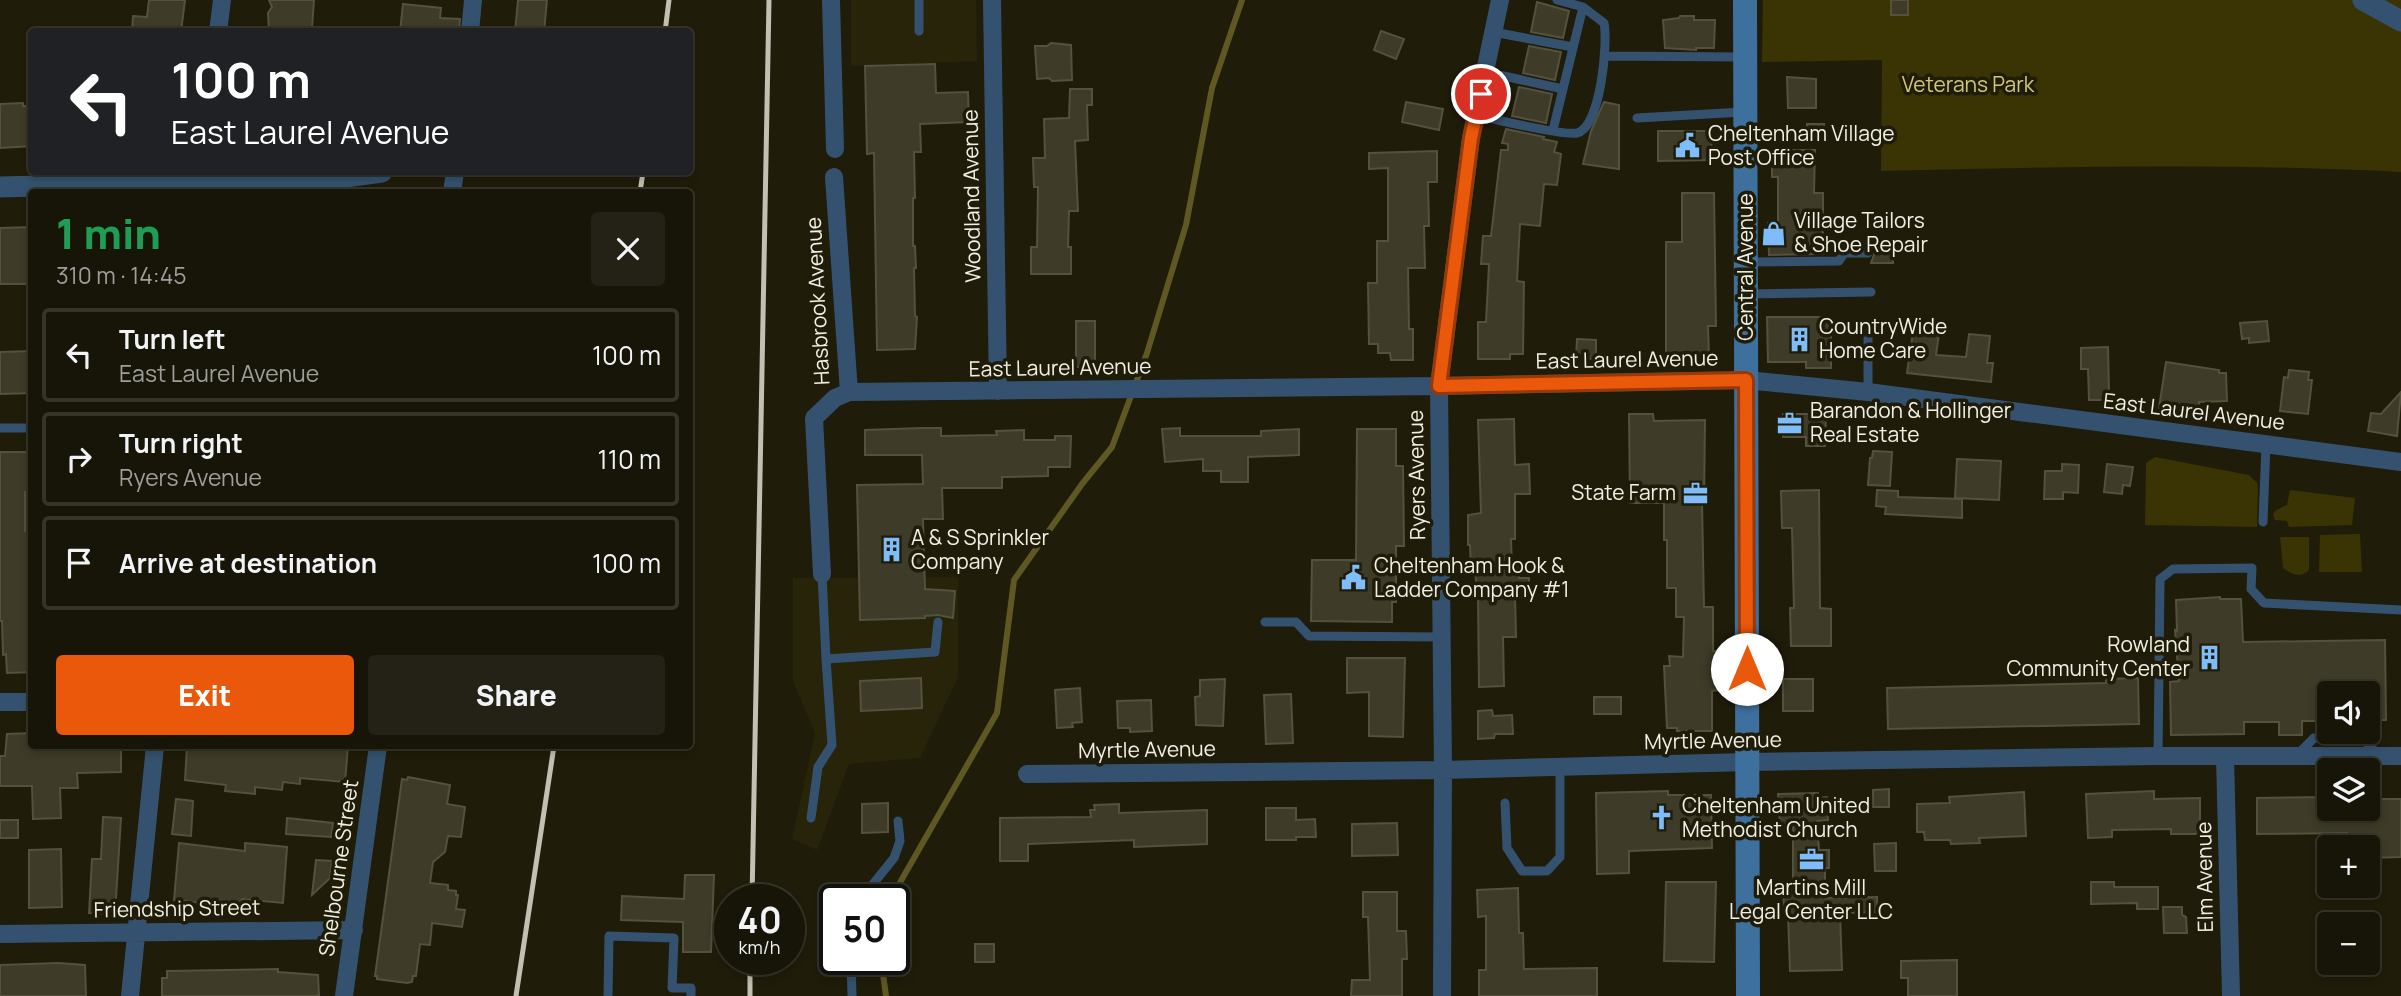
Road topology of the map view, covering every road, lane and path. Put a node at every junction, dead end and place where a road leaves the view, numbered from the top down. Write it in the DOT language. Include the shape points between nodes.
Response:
graph roads {
  1 [pos="222,0"];
  2 [pos="473,0"];
  3 [pos="831,0"];
  4 [pos="919,0"];
  5 [pos="992,0"];
  6 [pos="1500,0"];
  7 [pos="1557,0"];
  8 [pos="1745,0"];
  9 [pos="2363,0"];
  10 [pos="1583,6"];
  11 [pos="2401,21"];
  12 [pos="218,28"];
  13 [pos="470,28"];
  14 [pos="919,31"];
  15 [pos="1493,32"];
  16 [pos="1573,47"];
  17 [pos="1606,56"];
  18 [pos="1745,57"];
  19 [pos="1485,72"];
  20 [pos="1563,89"];
  21 [pos="1745,112"];
  22 [pos="1476,115"];
  23 [pos="1637,118"];
  24 [pos="1553,130"];
  25 [pos="835,149"];
  26 [pos="360,175"];
  27 [pos="834,177"];
  28 [pos="203,182"];
  29 [pos="0,187"];
  30 [pos="1868,253"];
  31 [pos="1747,262"];
  32 [pos="1871,292"];
  33 [pos="1747,294"];
  34 [pos="1868,329"];
  35 [pos="1746,380"];
  36 [pos="1439,386"];
  37 [pos="998,391"];
  38 [pos="1868,392"];
  39 [pos="849,393"];
  40 [pos="0,428"];
  41 [pos="28,428"];
  42 [pos="2266,444"];
  43 [pos="2401,462"];
  44 [pos="2263,522"];
  45 [pos="822,574"];
  46 [pos="2401,610"];
  47 [pos="938,622"];
  48 [pos="1265,622"];
  49 [pos="1441,637"];
  50 [pos="826,659"];
  51 [pos="0,702"];
  52 [pos="28,702"];
  53 [pos="155,749"];
  54 [pos="378,749"];
  55 [pos="2158,756"];
  56 [pos="2401,756"];
  57 [pos="2225,757"];
  58 [pos="1747,762"];
  59 [pos="1560,767"];
  60 [pos="1443,771"];
  61 [pos="1027,774"];
  62 [pos="1505,803"];
  63 [pos="811,818"];
  64 [pos="898,821"];
  65 [pos="873,884"];
  66 [pos="354,930"];
  67 [pos="136,931"];
  68 [pos="0,934"];
  69 [pos="851,975"];
  70 [pos="130,996"];
  71 [pos="344,996"];
  72 [pos="608,996"];
  73 [pos="691,996"];
  74 [pos="852,996"];
  75 [pos="1442,996"];
  76 [pos="1748,996"];
  77 [pos="2231,996"];
  1 -- 12 [label="street"];
  2 -- 13 [label="street"];
  3 -- 25 [label="street"];
  4 -- 14 [label="lane"];
  5 -- 37 [label="street, Woodland Avenue"];
  6 -- 15 [label="street, Ryers Avenue"];
  7 -- 10 [label="lane"];
  8 -- 18 [label="main road, Central Avenue"];
  9 -- 11 [label="street"];
  10 -- 16 [label="lane"];
  10 -- 17 [label="lane" via="1604,23"];
  15 -- 16 [label="lane"];
  15 -- 19 [label="street, Ryers Avenue"];
  16 -- 20 [label="lane"];
  17 -- 18 [label="lane"];
  17 -- 24 [label="lane" via="1588,122 1576,133"];
  18 -- 21 [label="main road, Central Avenue"];
  19 -- 20 [label="lane"];
  19 -- 22 [label="street, Ryers Avenue"];
  20 -- 24 [label="lane"];
  21 -- 23 [label="lane"];
  21 -- 31 [label="main road, Central Avenue"];
  22 -- 24 [label="lane"];
  22 -- 36 [label="street, Ryers Avenue"];
  26 -- 28 [label="street"];
  27 -- 39 [label="street, Hasbrook Avenue"];
  28 -- 29 [label="street"];
  30 -- 31 [label="lane" via="1844,253 1839,261"];
  31 -- 33 [label="main road, Central Avenue"];
  32 -- 33 [label="lane"];
  33 -- 35 [label="main road, Central Avenue"];
  34 -- 38 [label="lane"];
  35 -- 36 [label="street, East Laurel Avenue"];
  35 -- 38 [label="street, East Laurel Avenue"];
  35 -- 58 [label="main road, Central Avenue"];
  36 -- 37 [label="street, East Laurel Avenue"];
  36 -- 49 [label="street, Ryers Avenue"];
  37 -- 39 [label="street, East Laurel Avenue"];
  38 -- 42 [label="street, East Laurel Avenue"];
  39 -- 45 [label="street, Hasbrook Avenue" via="835,398 814,418"];
  40 -- 41 [label="lane"];
  42 -- 43 [label="street, East Laurel Avenue"];
  42 -- 44 [label="lane"];
  45 -- 50 [label="lane"];
  46 -- 55 [label="lane" via="2264,603 2251,589 2252,568 2173,569 2160,579"];
  47 -- 50 [label="lane" via="935,652"];
  48 -- 49 [label="lane" via="1296,622 1310,636"];
  49 -- 60 [label="street, Ryers Avenue"];
  50 -- 63 [label="lane" via="832,745 818,767"];
  51 -- 52 [label="street"];
  53 -- 67 [label="street"];
  54 -- 66 [label="street, Shelbourne Street"];
  55 -- 57 [label="street, Myrtle Avenue"];
  55 -- 58 [label="street, Myrtle Avenue"];
  56 -- 57 [label="street, Myrtle Avenue"];
  57 -- 77 [label="street, Elm Avenue"];
  58 -- 59 [label="street, Myrtle Avenue"];
  58 -- 76 [label="main road, Central Avenue"];
  59 -- 60 [label="street, Myrtle Avenue"];
  59 -- 62 [label="lane" via="1560,857 1547,871 1522,871 1507,848"];
  60 -- 61 [label="street, Myrtle Avenue"];
  60 -- 75 [label="street, Ryers Avenue"];
  64 -- 65 [label="lane" via="900,841 894,858"];
  66 -- 67 [label="street, Friendship Street"];
  66 -- 71 [label="street, Shelbourne Street"];
  67 -- 68 [label="street, Friendship Street"];
  67 -- 70 [label="street"];
  69 -- 74 [label="lane"];
  72 -- 73 [label="lane" via="610,936 674,938 672,988 691,988"];
}
